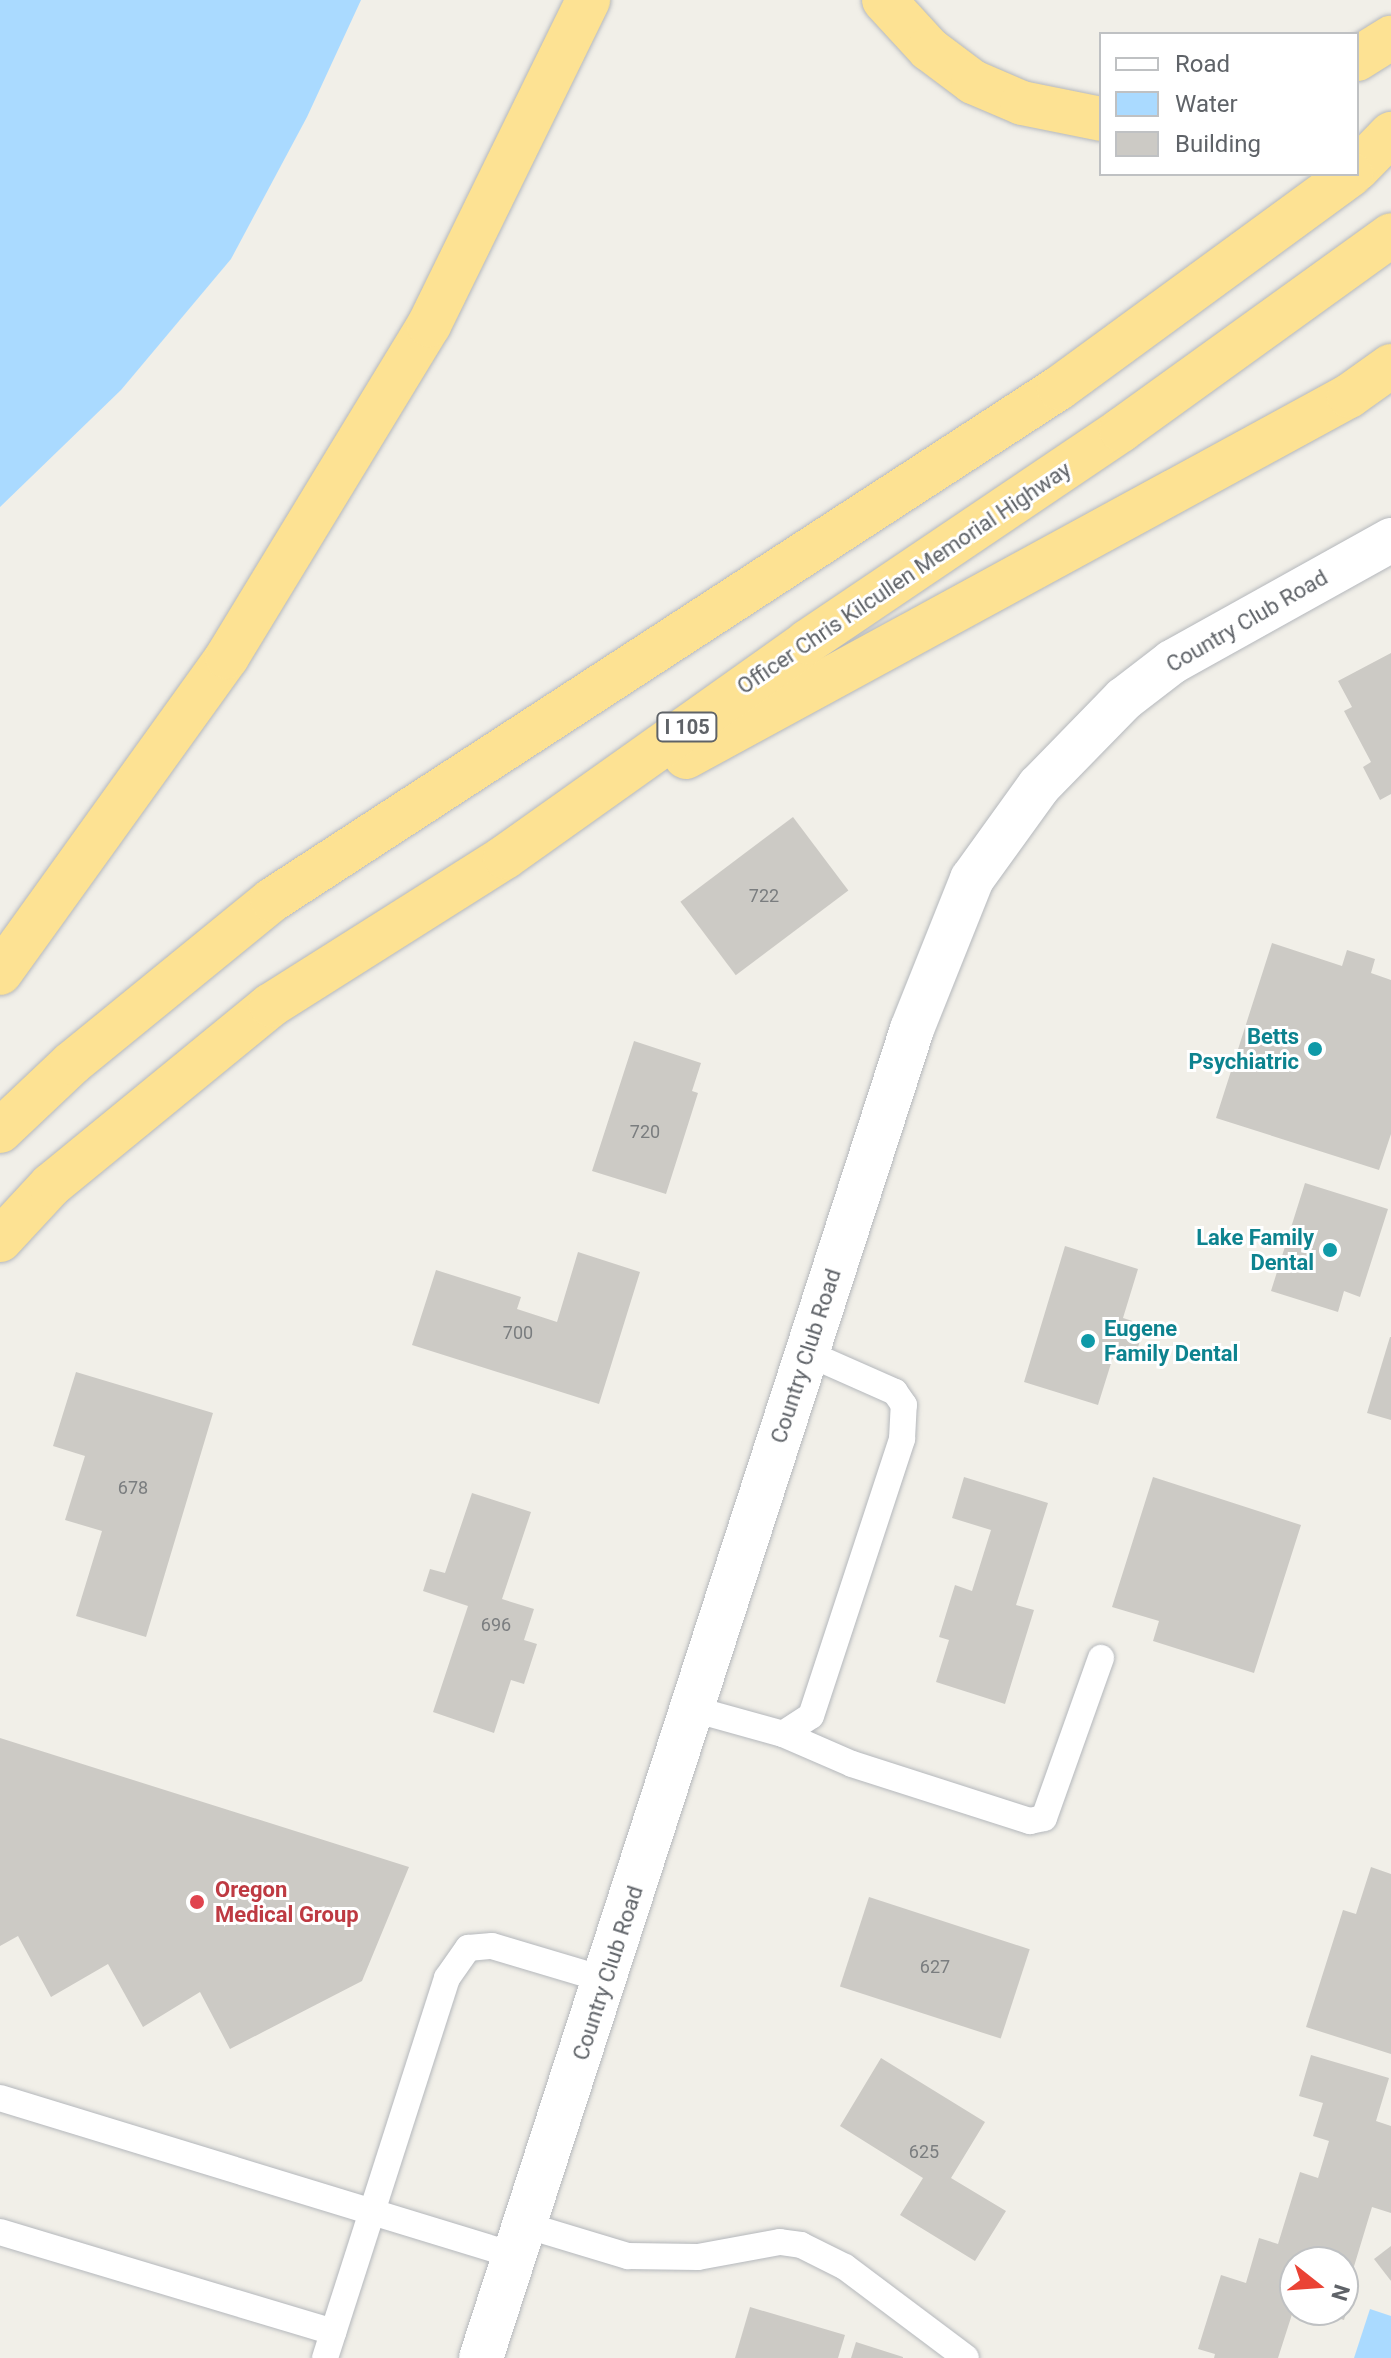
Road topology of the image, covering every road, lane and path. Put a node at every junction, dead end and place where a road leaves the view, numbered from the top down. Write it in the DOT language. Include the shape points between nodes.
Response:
graph roads {
  1 [pos="588,0"];
  2 [pos="884,0"];
  3 [pos="1391,38"];
  4 [pos="1359,58"];
  5 [pos="1099,119"];
  6 [pos="1391,134"];
  7 [pos="1359,167"];
  8 [pos="1348,176"];
  9 [pos="1391,235"];
  10 [pos="1391,366"];
  11 [pos="1391,540"];
  12 [pos="505,857"];
  13 [pos="0,973"];
  14 [pos="0,1131"];
  15 [pos="0,1240"];
  16 [pos="807,1353"];
  17 [pos="1101,1658"];
  18 [pos="693,1709"];
  19 [pos="783,1734"];
  20 [pos="606,1980"];
  21 [pos="0,2098"];
  22 [pos="373,2211"];
  23 [pos="0,2232"];
  24 [pos="520,2240"];
  25 [pos="333,2332"];
  26 [pos="325,2358"];
  27 [pos="481,2358"];
  28 [pos="966,2358"];
  1 -- 13 [label="highway" via="429,325 227,657"];
  2 -- 5 [label="highway" via="929,49 973,82 1022,103"];
  3 -- 4 [label="highway"];
  6 -- 7 [label="highway"];
  8 -- 14 [label="highway" via="1059,388 272,900 72,1063"];
  9 -- 12 [label="highway, Officer Chris Kilcullen Memorial Highway / I 105" via="1121,430 807,642"];
  10 -- 12 [label="highway" via="1349,396"];
  11 -- 16 [label="street, Country Club Road" via="1172,662 1075,746 987,853 931,975"];
  12 -- 15 [label="highway, Officer Chris Kilcullen Memorial Highway / I 105" via="271,1005 51,1185"];
  16 -- 18 [label="street, Country Club Road"];
  16 -- 19 [label="lane" via="895,1392 904,1405 902,1439 811,1716"];
  17 -- 19 [label="lane" via="1044,1818 1030,1821 852,1764"];
  18 -- 19 [label="lane"];
  18 -- 20 [label="street, Country Club Road"];
  20 -- 22 [label="lane" via="492,1946 468,1948 447,1978"];
  20 -- 24 [label="street, Country Club Road"];
  21 -- 22 [label="lane"];
  22 -- 24 [label="lane"];
  22 -- 25 [label="lane"];
  23 -- 25 [label="lane"];
  24 -- 27 [label="street, Country Club Road"];
  24 -- 28 [label="lane" via="667,2259 780,2242 801,2245 845,2267"];
  25 -- 26 [label="lane"];
}
